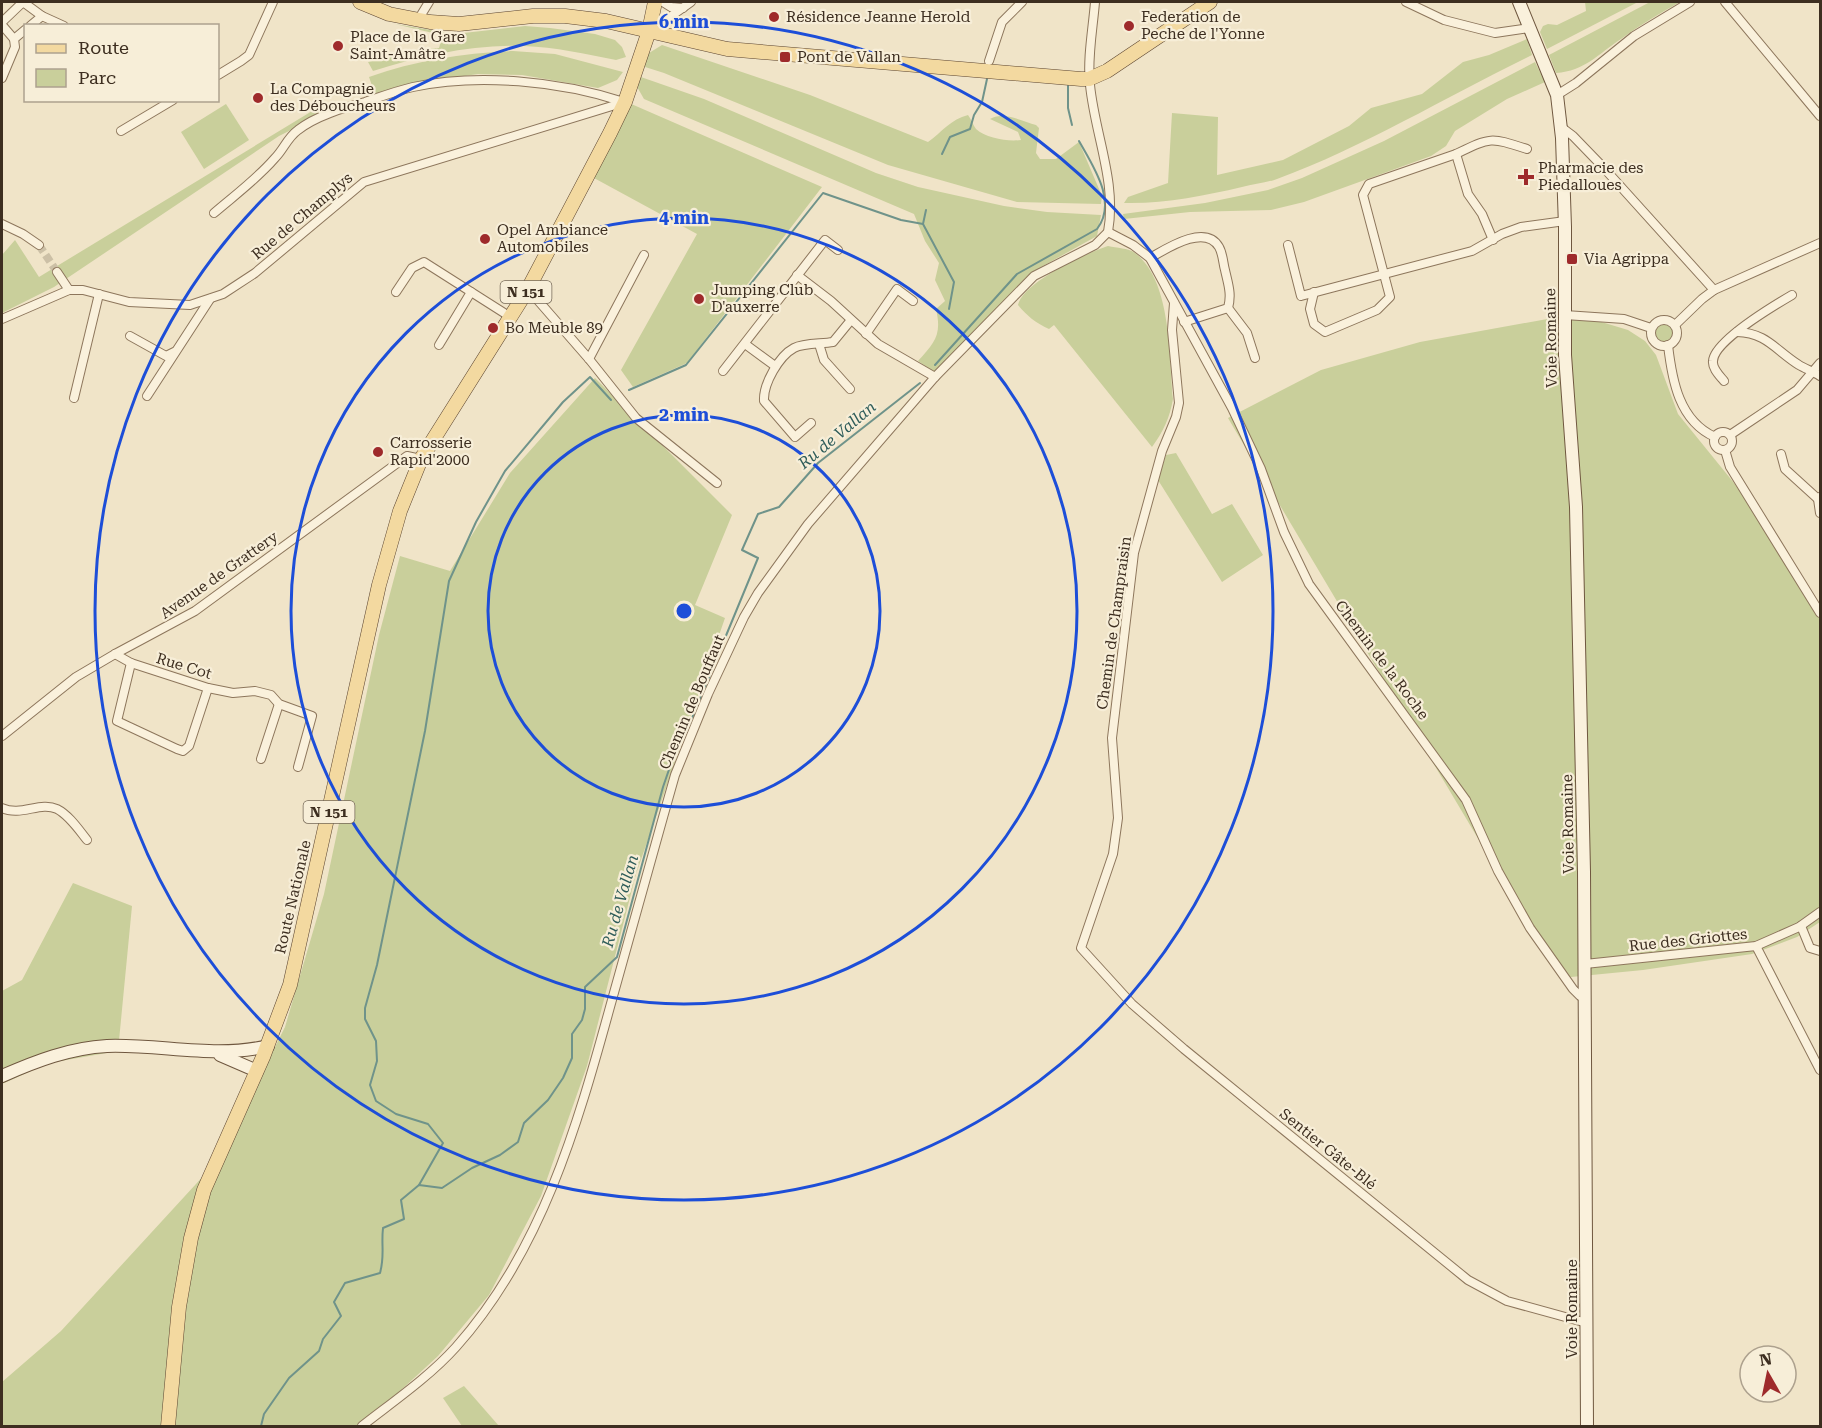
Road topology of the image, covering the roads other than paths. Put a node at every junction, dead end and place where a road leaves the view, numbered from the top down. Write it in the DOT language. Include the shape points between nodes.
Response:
graph roads {
  1 [pos="273,2"];
  2 [pos="429,2"];
  3 [pos="655,2"];
  4 [pos="663,2"];
  5 [pos="691,2"];
  6 [pos="1022,2"];
  7 [pos="1095,2"];
  8 [pos="1210,2"];
  9 [pos="1406,2"];
  10 [pos="1519,2"];
  11 [pos="1690,2"];
  12 [pos="1725,2"];
  13 [pos="367,3"];
  14 [pos="683,8"];
  15 [pos="42,16"];
  16 [pos="418,20"];
  17 [pos="2,23"];
  18 [pos="32,24"];
  19 [pos="60,24"];
  20 [pos="1530,28"];
  21 [pos="24,31"];
  22 [pos="649,32"];
  23 [pos="669,36"];
  24 [pos="14,39"];
  25 [pos="641,51"];
  26 [pos="989,61"];
  27 [pos="219,74"];
  28 [pos="2,78"];
  29 [pos="1089,78"];
  30 [pos="1557,95"];
  31 [pos="170,102"];
  32 [pos="623,106"];
  33 [pos="1821,116"];
  34 [pos="1561,127"];
  35 [pos="121,131"];
  36 [pos="1527,149"];
  37 [pos="1456,154"];
  38 [pos="214,213"];
  39 [pos="1565,221"];
  40 [pos="2,224"];
  41 [pos="1108,232"];
  42 [pos="1493,240"];
  43 [pos="1821,243"];
  44 [pos="39,245"];
  45 [pos="1288,245"];
  46 [pos="838,250"];
  47 [pos="644,255"];
  48 [pos="1150,258"];
  49 [pos="57,272"];
  50 [pos="1384,274"];
  51 [pos="797,275"];
  52 [pos="528,289"];
  53 [pos="69,290"];
  54 [pos="1714,290"];
  55 [pos="396,292"];
  56 [pos="471,292"];
  57 [pos="1314,292"];
  58 [pos="99,294"];
  59 [pos="1792,295"];
  60 [pos="211,298"];
  61 [pos="913,301"];
  62 [pos="1174,303"];
  63 [pos="1228,308"];
  64 [pos="1565,315"];
  65 [pos="512,318"];
  66 [pos="2,319"];
  67 [pos="850,320"];
  68 [pos="1184,322"];
  69 [pos="1675,325"];
  70 [pos="1651,328"];
  71 [pos="1737,332"];
  72 [pos="866,334"];
  73 [pos="130,336"];
  74 [pos="745,344"];
  75 [pos="819,344"];
  76 [pos="439,345"];
  77 [pos="1668,345"];
  78 [pos="176,351"];
  79 [pos="1255,358"];
  80 [pos="589,359"];
  81 [pos="1821,363"];
  82 [pos="775,366"];
  83 [pos="723,371"];
  84 [pos="929,374"];
  85 [pos="1817,374"];
  86 [pos="1724,381"];
  87 [pos="850,389"];
  88 [pos="147,396"];
  89 [pos="74,398"];
  90 [pos="811,423"];
  91 [pos="1730,435"];
  92 [pos="1715,437"];
  93 [pos="1725,450"];
  94 [pos="1781,454"];
  95 [pos="421,459"];
  96 [pos="717,483"];
  97 [pos="1820,498"];
  98 [pos="1821,513"];
  99 [pos="1821,613"];
  100 [pos="115,654"];
  101 [pos="131,663"];
  102 [pos="208,688"];
  103 [pos="279,704"];
  104 [pos="2,736"];
  105 [pos="261,759"];
  106 [pos="298,767"];
  107 [pos="2,808"];
  108 [pos="87,840"];
  109 [pos="1821,912"];
  110 [pos="1801,926"];
  111 [pos="1756,946"];
  112 [pos="1081,948"];
  113 [pos="1821,951"];
  114 [pos="1586,964"];
  115 [pos="1586,997"];
  116 [pos="268,1046"];
  117 [pos="211,1052"];
  118 [pos="1821,1070"];
  119 [pos="257,1071"];
  120 [pos="2,1076"];
  121 [pos="1587,1323"];
  122 [pos="168,1426"];
  123 [pos="362,1426"];
  124 [pos="1587,1426"];
  1 -- 27 [label="street" via="249,55"];
  2 -- 16 [label="street"];
  3 -- 22 [label="main road, N 151"];
  4 -- 14 [label="street"];
  5 -- 14 [label="street"];
  6 -- 26 [label="street" via="1002,22"];
  7 -- 29 [label="street"];
  8 -- 29 [label="main road" via="1107,71"];
  9 -- 20 [label="street" via="1444,20 1495,33"];
  10 -- 20 [label="main road, Voie Romaine"];
  11 -- 30 [label="street" via="1634,36"];
  12 -- 33 [label="street"];
  13 -- 16 [label="main road"];
  14 -- 22 [label="street"];
  15 -- 17 [label="street" via="23,2"];
  15 -- 18 [label="street"];
  15 -- 19 [label="street"];
  16 -- 22 [label="main road" via="459,24 565,16"];
  17 -- 24 [label="street"];
  20 -- 30 [label="main road, Voie Romaine"];
  21 -- 24 [label="street"];
  22 -- 23 [label="main road"];
  22 -- 25 [label="main road, N 151"];
  23 -- 25 [label="main road"];
  23 -- 29 [label="main road" via="727,48"];
  24 -- 28 [label="street" via="15,47"];
  25 -- 32 [label="main road, N 151"];
  29 -- 41 [label="street" via="1109,177"];
  30 -- 34 [label="main road, Voie Romaine"];
  31 -- 35 [label="street"];
  32 -- 38 [label="street" via="602,95 530,82 472,80 413,87 346,107 305,125 284,143 278,156 257,177"];
  32 -- 52 [label="main road, N 151"];
  32 -- 60 [label="street, Rue de Champlys" via="364,182 255,273"];
  34 -- 39 [label="main road, Voie Romaine"];
  34 -- 54 [label="street" via="1603,167"];
  36 -- 37 [label="street" via="1498,140 1482,141"];
  37 -- 42 [label="street" via="1468,194"];
  37 -- 50 [label="street" via="1369,184 1363,195"];
  39 -- 42 [label="street" via="1521,227"];
  39 -- 64 [label="main road, Voie Romaine"];
  40 -- 44 [label="street"];
  41 -- 48 [label="street, Chemin de la Roche"];
  41 -- 84 [label="street, Chemin de Bouffaut" via="1095,244 1034,276"];
  42 -- 50 [label="street" via="1472,250"];
  43 -- 54 [label="street"];
  45 -- 57 [label="street" via="1301,296"];
  46 -- 51 [label="street" via="825,240"];
  47 -- 80 [label="street"];
  48 -- 62 [label="street, Chemin de la Roche"];
  48 -- 63 [label="street" via="1183,240 1202,237 1215,242 1230,293"];
  49 -- 53 [label="street"];
  50 -- 57 [label="street"];
  50 -- 57 [label="street" via="1390,297 1377,310 1325,332 1314,324 1310,309"];
  51 -- 67 [label="street"];
  51 -- 74 [label="street"];
  52 -- 65 [label="main road, N 151"];
  52 -- 80 [label="street"];
  53 -- 58 [label="street, Rue de Champlys"];
  53 -- 66 [label="street"];
  54 -- 69 [label="street"];
  55 -- 56 [label="street" via="412,268 424,262"];
  56 -- 65 [label="street"];
  56 -- 76 [label="street"];
  58 -- 60 [label="street, Rue de Champlys" via="129,302 190,305"];
  58 -- 89 [label="street"];
  59 -- 71 [label="street"];
  60 -- 78 [label="street"];
  61 -- 72 [label="street" via="897,289"];
  62 -- 68 [label="street, Chemin de la Roche"];
  62 -- 112 [label="street, Chemin de Champraisin" via="1172,330 1179,403 1134,553 1112,738 1118,818 1113,854"];
  63 -- 68 [label="street"];
  63 -- 79 [label="street" via="1247,333"];
  64 -- 70 [label="street" via="1624,319"];
  64 -- 114 [label="main road, Voie Romaine" via="1577,536"];
  65 -- 95 [label="main road, N 151"];
  67 -- 72 [label="street"];
  67 -- 75 [label="street" via="832,342"];
  68 -- 115 [label="street, Chemin de la Roche" via="1261,469 1284,532 1309,584 1466,800 1498,871 1530,928 1573,989"];
  69 -- 70 [label="street" via="1664,319"];
  69 -- 77 [label="street" via="1677,337"];
  70 -- 77 [label="street" via="1656,344"];
  71 -- 85 [label="street" via="1763,337 1800,366"];
  71 -- 86 [label="street" via="1713,357 1714,367"];
  72 -- 84 [label="street"];
  73 -- 78 [label="street" via="166,356"];
  74 -- 82 [label="street"];
  74 -- 83 [label="street"];
  75 -- 82 [label="street" via="794,348"];
  75 -- 87 [label="street" via="824,360"];
  77 -- 92 [label="street" via="1671,371 1682,404"];
  78 -- 88 [label="street"];
  80 -- 96 [label="street" via="636,418"];
  81 -- 85 [label="street"];
  82 -- 90 [label="street" via="764,401 795,437"];
  84 -- 123 [label="street, Chemin de Bouffaut" via="808,524 758,593 724,659 675,774 581,1110 539,1217 498,1291 457,1346 432,1371"];
  85 -- 91 [label="street"];
  91 -- 92 [label="street" via="1722,432"];
  91 -- 93 [label="street" via="1732,443"];
  92 -- 93 [label="street" via="1715,445"];
  93 -- 99 [label="street" via="1730,466"];
  94 -- 97 [label="street" via="1785,469"];
  95 -- 100 [label="street, Avenue de Grattery" via="407,456 195,612"];
  95 -- 116 [label="main road, Route Nationale / N 151" via="388,550 297,958"];
  97 -- 98 [label="street"];
  100 -- 101 [label="street, Rue Cot"];
  100 -- 104 [label="street, Avenue de Grattery" via="76,677"];
  101 -- 102 [label="street, Rue Cot"];
  101 -- 102 [label="street" via="117,721 183,751 189,746"];
  102 -- 103 [label="street, Rue Cot" via="271,694"];
  103 -- 105 [label="street"];
  103 -- 106 [label="street, Rue Cot" via="312,716"];
  107 -- 108 [label="street" via="10,812 56,808"];
  109 -- 110 [label="street, Rue des Griottes"];
  110 -- 111 [label="street, Rue des Griottes"];
  110 -- 113 [label="street" via="1810,948"];
  111 -- 114 [label="street, Rue des Griottes"];
  111 -- 118 [label="street"];
  112 -- 121 [label="street, Sentier Gâte-Blé" via="1132,1004 1184,1049 1468,1280 1507,1300"];
  114 -- 115 [label="main road, Voie Romaine"];
  115 -- 121 [label="main road, Voie Romaine"];
  116 -- 117 [label="main road"];
  116 -- 119 [label="main road, Route Nationale / N 151"];
  117 -- 119 [label="main road"];
  117 -- 120 [label="main road" via="128,1046 90,1048 44,1059"];
  119 -- 122 [label="main road, N 151" via="207,1182 191,1238 179,1306"];
  121 -- 124 [label="main road, Voie Romaine"];
}
